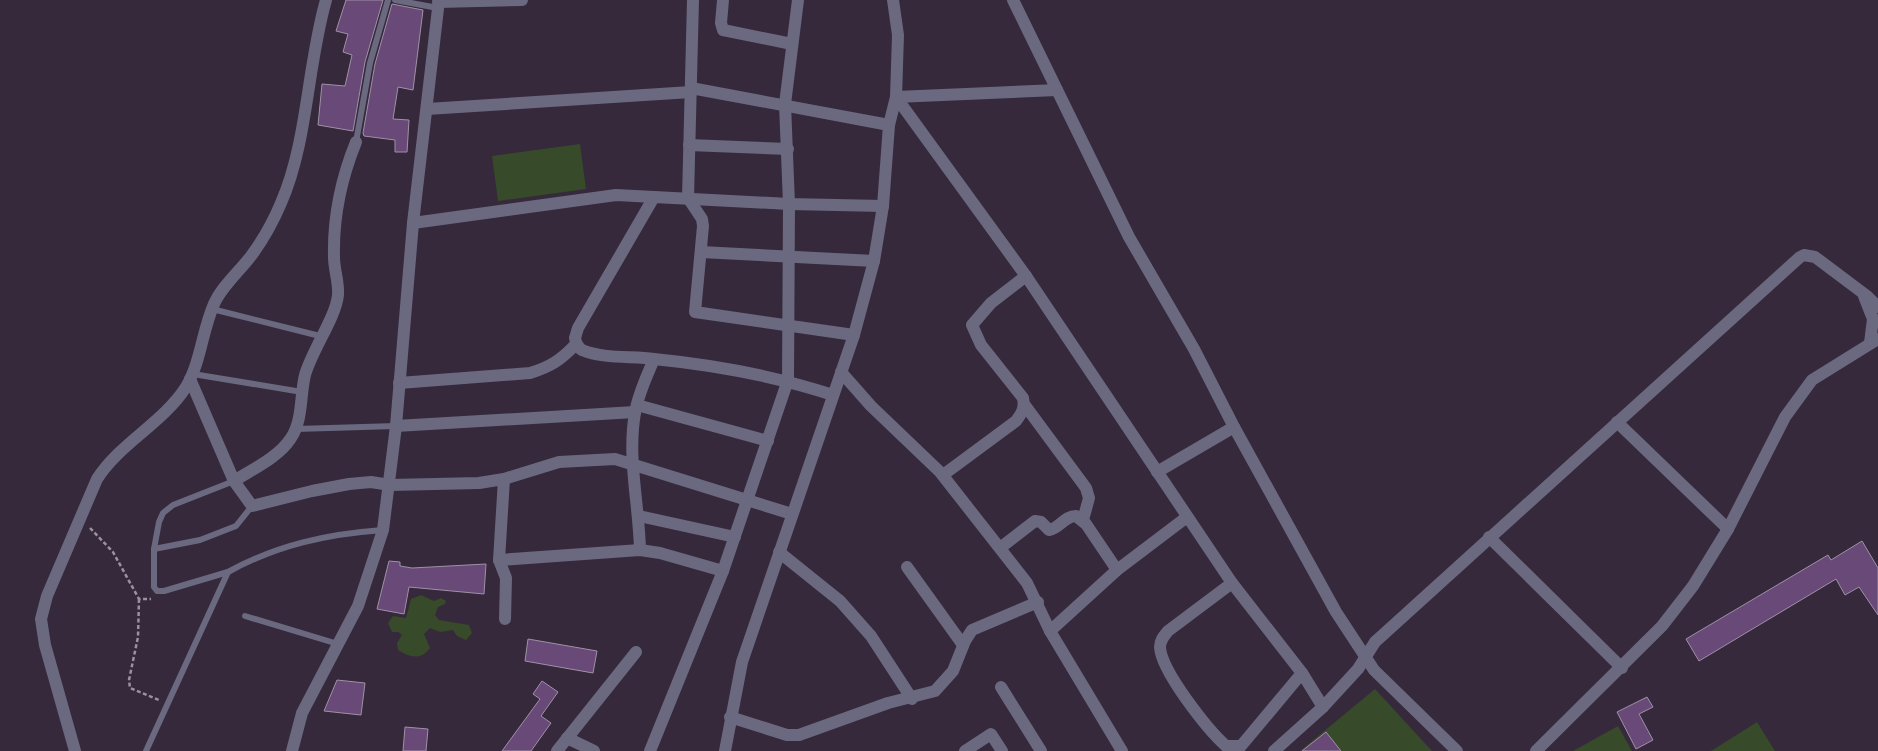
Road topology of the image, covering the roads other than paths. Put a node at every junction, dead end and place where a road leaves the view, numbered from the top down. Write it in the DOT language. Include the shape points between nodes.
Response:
graph roads {
  1 [pos="326,0"];
  2 [pos="388,0"];
  3 [pos="395,0"];
  4 [pos="522,0"];
  5 [pos="693,0"];
  6 [pos="723,0"];
  7 [pos="798,0"];
  8 [pos="893,0"];
  9 [pos="1013,0"];
  10 [pos="438,3"];
  11 [pos="792,44"];
  12 [pos="691,90"];
  13 [pos="1057,90"];
  14 [pos="896,97"];
  15 [pos="785,104"];
  16 [pos="427,109"];
  17 [pos="889,125"];
  18 [pos="356,142"];
  19 [pos="689,145"];
  20 [pos="788,149"];
  21 [pos="654,197"];
  22 [pos="688,198"];
  23 [pos="788,204"];
  24 [pos="883,206"];
  25 [pos="413,222"];
  26 [pos="702,252"];
  27 [pos="788,257"];
  28 [pos="874,261"];
  29 [pos="1026,276"];
  30 [pos="1869,295"];
  31 [pos="1878,307"];
  32 [pos="212,309"];
  33 [pos="788,327"];
  34 [pos="854,335"];
  35 [pos="320,336"];
  36 [pos="1875,340"];
  37 [pos="576,344"];
  38 [pos="654,358"];
  39 [pos="841,372"];
  40 [pos="192,376"];
  41 [pos="788,380"];
  42 [pos="399,382"];
  43 [pos="302,392"];
  44 [pos="833,395"];
  45 [pos="1024,404"];
  46 [pos="636,408"];
  47 [pos="1618,422"];
  48 [pos="396,426"];
  49 [pos="1234,427"];
  50 [pos="296,429"];
  51 [pos="768,442"];
  52 [pos="632,463"];
  53 [pos="1157,472"];
  54 [pos="943,475"];
  55 [pos="504,479"];
  56 [pos="234,481"];
  57 [pos="390,485"];
  58 [pos="749,499"];
  59 [pos="252,506"];
  60 [pos="792,514"];
  61 [pos="639,516"];
  62 [pos="1187,517"];
  63 [pos="1083,520"];
  64 [pos="1728,529"];
  65 [pos="383,530"];
  66 [pos="736,537"];
  67 [pos="1490,537"];
  68 [pos="1000,548"];
  69 [pos="154,549"];
  70 [pos="640,550"];
  71 [pos="779,552"];
  72 [pos="499,560"];
  73 [pos="907,567"];
  74 [pos="1117,570"];
  75 [pos="723,571"];
  76 [pos="228,572"];
  77 [pos="1232,582"];
  78 [pos="1038,602"];
  79 [pos="245,616"];
  80 [pos="505,619"];
  81 [pos="1050,631"];
  82 [pos="338,644"];
  83 [pos="963,645"];
  84 [pos="636,652"];
  85 [pos="1364,656"];
  86 [pos="1622,668"];
  87 [pos="1302,673"];
  88 [pos="1001,687"];
  89 [pos="912,699"];
  90 [pos="1323,707"];
  91 [pos="730,717"];
  92 [pos="567,738"];
  93 [pos="75,751"];
  94 [pos="146,751"];
  95 [pos="292,751"];
  96 [pos="557,751"];
  97 [pos="594,751"];
  98 [pos="650,751"];
  99 [pos="725,751"];
  100 [pos="965,751"];
  101 [pos="1002,751"];
  102 [pos="1041,751"];
  103 [pos="1122,751"];
  104 [pos="1274,751"];
  105 [pos="1457,751"];
  106 [pos="1536,751"];
  1 -- 32 [label="street" via="312,58 301,132 286,189 252,255"];
  2 -- 18 [label="lane" via="370,63"];
  3 -- 10 [label="lane"];
  4 -- 10 [label="street"];
  5 -- 12 [label="street"];
  6 -- 11 [label="street" via="721,22 724,30"];
  7 -- 11 [label="street"];
  8 -- 14 [label="street" via="898,35"];
  9 -- 13 [label="street"];
  10 -- 16 [label="street"];
  11 -- 15 [label="street"];
  12 -- 15 [label="street"];
  12 -- 16 [label="street"];
  12 -- 19 [label="street"];
  13 -- 14 [label="street"];
  13 -- 49 [label="street" via="1129,237 1194,348"];
  14 -- 17 [label="street"];
  14 -- 29 [label="street"];
  15 -- 17 [label="street"];
  15 -- 20 [label="street"];
  16 -- 25 [label="street"];
  17 -- 24 [label="street"];
  18 -- 35 [label="street" via="342,177 338,203 334,258 337,301"];
  19 -- 20 [label="street"];
  19 -- 22 [label="street"];
  20 -- 23 [label="street"];
  21 -- 22 [label="street"];
  21 -- 25 [label="street" via="616,196"];
  21 -- 37 [label="street" via="578,328"];
  22 -- 23 [label="street"];
  22 -- 26 [label="street" via="702,219"];
  23 -- 24 [label="street"];
  23 -- 27 [label="street"];
  24 -- 28 [label="street"];
  25 -- 42 [label="street"];
  26 -- 27 [label="street"];
  26 -- 33 [label="street" via="694,312"];
  27 -- 28 [label="street"];
  27 -- 33 [label="street"];
  28 -- 34 [label="street"];
  29 -- 45 [label="street" via="991,303 972,325 981,345 1017,388"];
  29 -- 53 [label="street"];
  30 -- 31 [label="street"];
  30 -- 36 [label="street"];
  30 -- 47 [label="street" via="1815,257 1804,255"];
  32 -- 35 [label="lane"];
  32 -- 40 [label="street"];
  33 -- 34 [label="street"];
  33 -- 41 [label="street"];
  34 -- 39 [label="street"];
  35 -- 43 [label="street"];
  36 -- 64 [label="street" via="1812,380 1785,417"];
  37 -- 38 [label="street" via="584,351"];
  37 -- 42 [label="street" via="560,361 530,373"];
  38 -- 41 [label="street"];
  38 -- 46 [label="street"];
  39 -- 44 [label="street"];
  39 -- 54 [label="street" via="871,406"];
  40 -- 43 [label="lane"];
  40 -- 56 [label="street"];
  40 -- 93 [label="street" via="173,403 103,469 47,596 41,619 45,645"];
  41 -- 44 [label="street"];
  41 -- 51 [label="street"];
  42 -- 48 [label="street"];
  43 -- 50 [label="street"];
  44 -- 60 [label="street"];
  45 -- 54 [label="street" via="1016,421"];
  45 -- 63 [label="street" via="1086,488 1089,498"];
  46 -- 48 [label="street"];
  46 -- 51 [label="street"];
  46 -- 52 [label="street"];
  47 -- 64 [label="street"];
  47 -- 67 [label="street"];
  48 -- 50 [label="lane"];
  48 -- 57 [label="street"];
  49 -- 53 [label="street"];
  49 -- 85 [label="street" via="1336,612"];
  50 -- 56 [label="street" via="282,448"];
  51 -- 58 [label="street"];
  52 -- 55 [label="street" via="614,459 559,462"];
  52 -- 58 [label="street"];
  52 -- 61 [label="street"];
  53 -- 62 [label="street"];
  54 -- 68 [label="street"];
  55 -- 57 [label="street" via="479,483"];
  55 -- 72 [label="street"];
  56 -- 59 [label="street"];
  56 -- 69 [label="lane" via="167,510 159,522"];
  57 -- 59 [label="street" via="371,482 330,487"];
  57 -- 65 [label="street"];
  58 -- 60 [label="street"];
  58 -- 66 [label="street"];
  59 -- 69 [label="lane" via="236,526 200,540"];
  60 -- 71 [label="street"];
  61 -- 66 [label="street"];
  61 -- 70 [label="street"];
  62 -- 74 [label="street"];
  62 -- 77 [label="street"];
  63 -- 68 [label="street" via="1070,516 1049,530 1035,520"];
  63 -- 74 [label="street"];
  64 -- 86 [label="street" via="1694,586"];
  65 -- 76 [label="lane" via="304,540 257,557"];
  65 -- 82 [label="street" via="358,606"];
  66 -- 75 [label="street"];
  67 -- 85 [label="street" via="1375,642"];
  67 -- 86 [label="street"];
  68 -- 78 [label="street"];
  69 -- 76 [label="lane" via="154,584 158,592"];
  70 -- 72 [label="street"];
  70 -- 75 [label="street"];
  71 -- 89 [label="street" via="840,601 871,636"];
  71 -- 91 [label="street" via="742,662"];
  72 -- 80 [label="street" via="506,578"];
  73 -- 83 [label="street"];
  74 -- 81 [label="street"];
  75 -- 98 [label="street"];
  76 -- 94 [label="lane"];
  77 -- 87 [label="street"];
  77 -- 87 [label="street" via="1168,631 1160,645 1164,663 1203,721 1226,746 1241,746"];
  78 -- 81 [label="street"];
  78 -- 83 [label="street" via="976,627"];
  79 -- 82 [label="lane"];
  81 -- 103 [label="street"];
  82 -- 95 [label="street" via="302,713"];
  83 -- 89 [label="street" via="953,671 942,685"];
  84 -- 92 [label="street"];
  85 -- 90 [label="street" via="1358,669"];
  85 -- 105 [label="street" via="1374,670"];
  86 -- 106 [label="street"];
  87 -- 90 [label="street"];
  88 -- 102 [label="street"];
  89 -- 91 [label="street" via="880,706 799,735 787,735"];
  90 -- 104 [label="street"];
  91 -- 99 [label="street"];
  92 -- 96 [label="street"];
  92 -- 97 [label="street"];
  100 -- 101 [label="street" via="991,734"];
}
